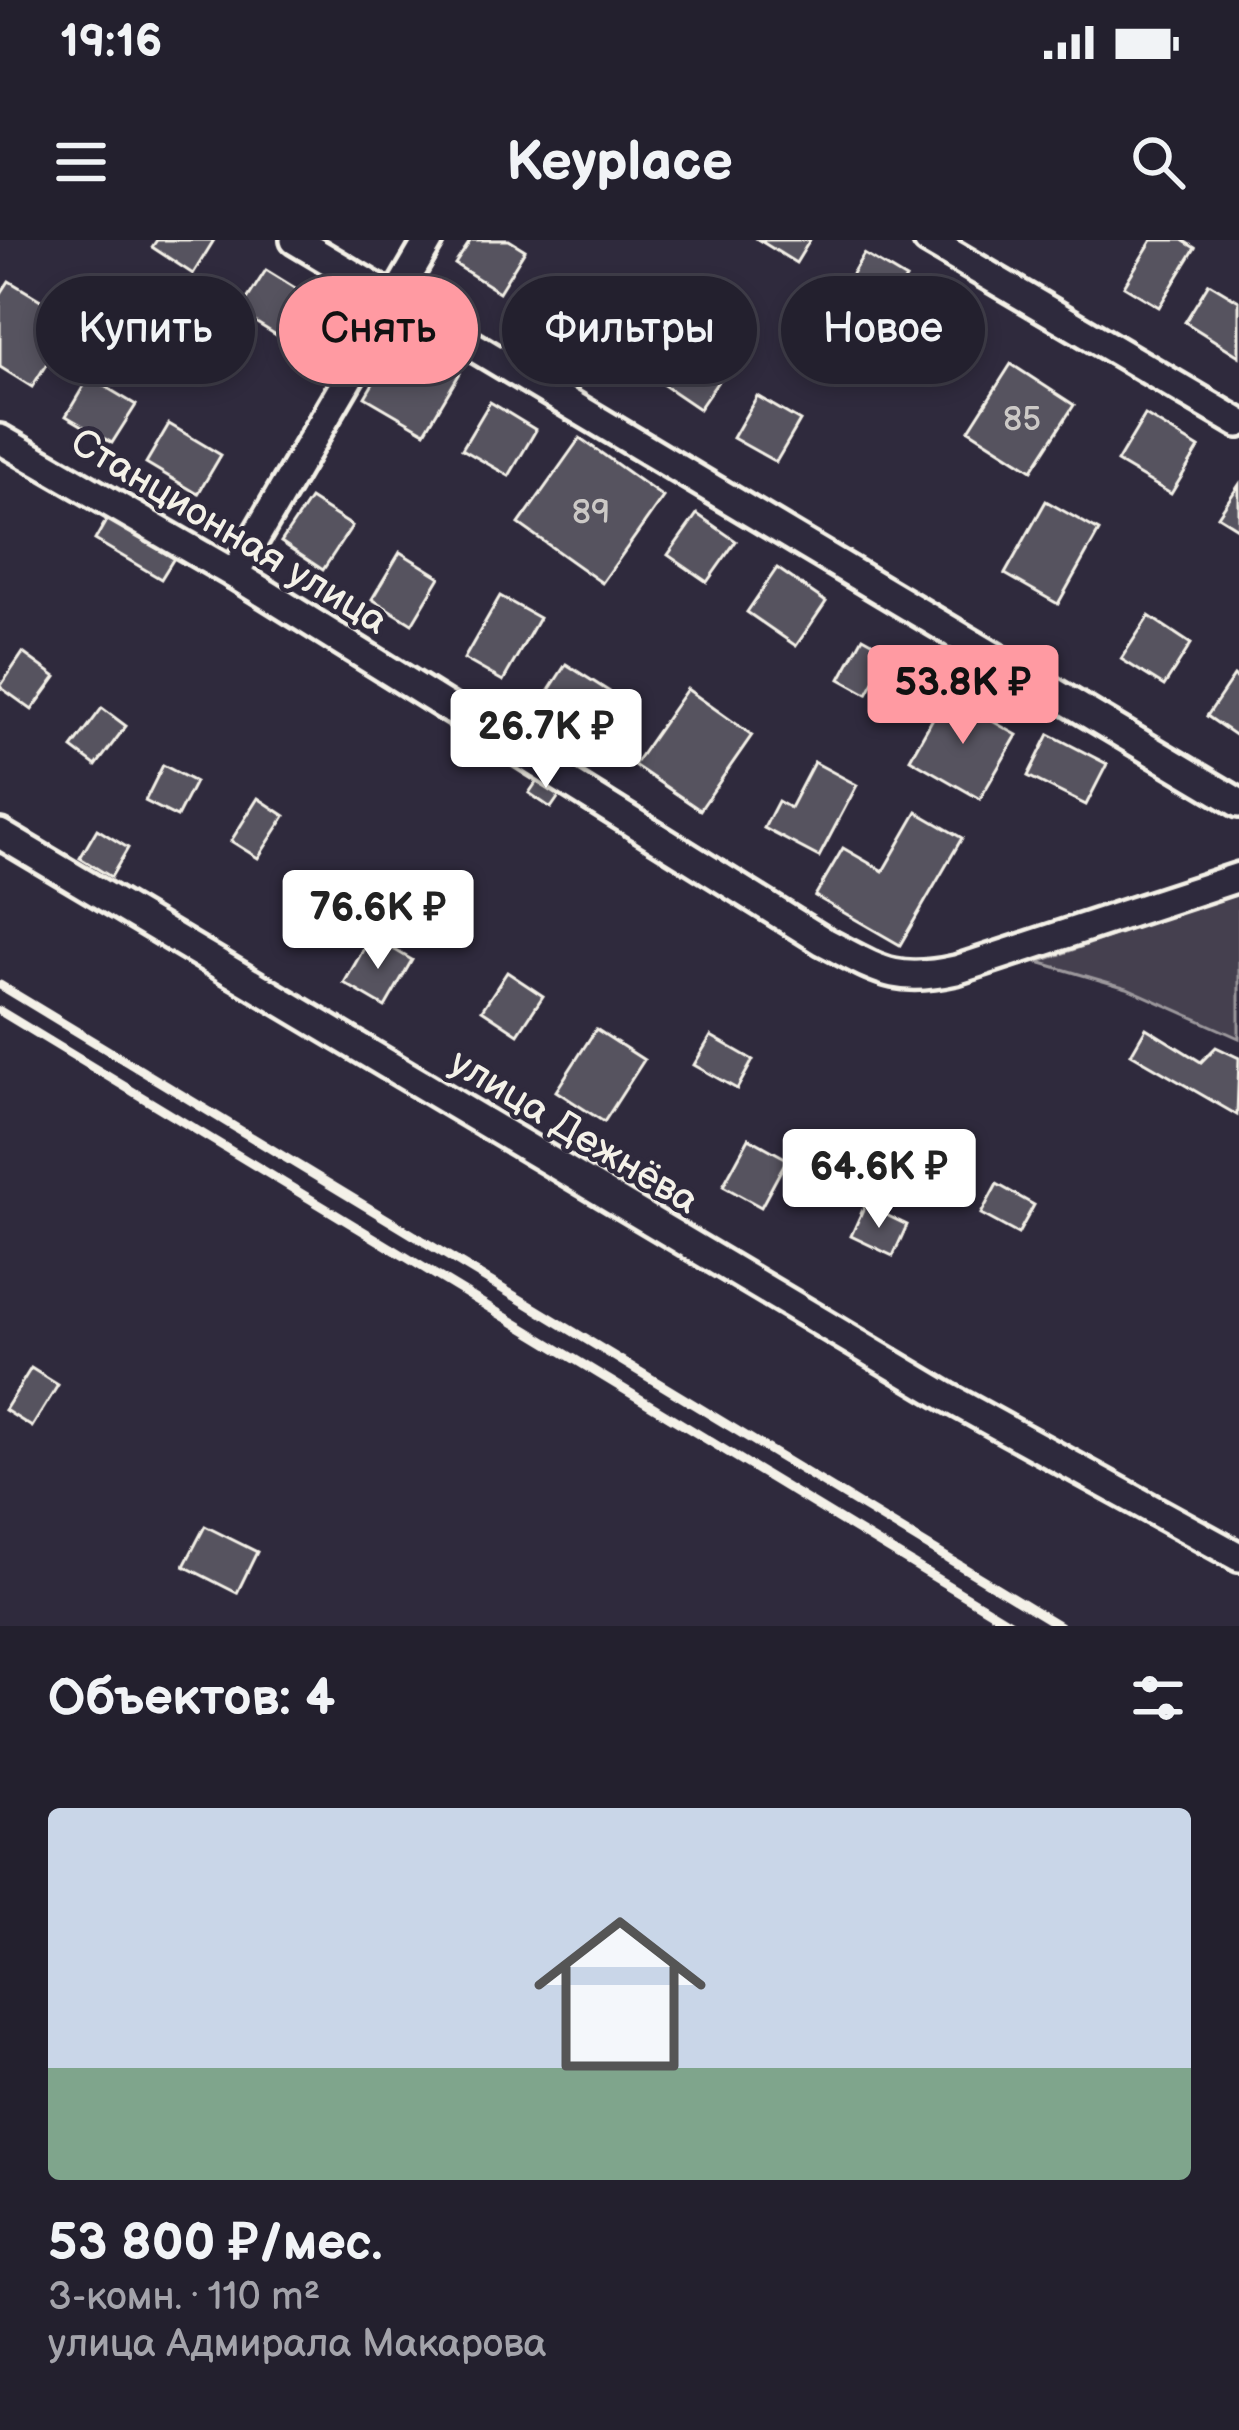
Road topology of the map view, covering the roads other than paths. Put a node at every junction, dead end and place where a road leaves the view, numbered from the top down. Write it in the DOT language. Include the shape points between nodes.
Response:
graph roads {
  1 [pos="295,240"];
  2 [pos="429,240"];
  3 [pos="928,240"];
  4 [pos="355,276"];
  5 [pos="406,276"];
  6 [pos="478,349"];
  7 [pos="343,384"];
  8 [pos="1239,423"];
  9 [pos="0,440"];
  10 [pos="234,574"];
  11 [pos="1239,803"];
  12 [pos="0,834"];
  13 [pos="1239,878"];
  14 [pos="1239,1557"];
  1 -- 4 [label="street"];
  2 -- 5 [label="street"];
  3 -- 8 [label="street"];
  6 -- 11 [label="street"];
  7 -- 10 [label="street"];
  9 -- 10 [label="street, Станционная улица"];
  10 -- 13 [label="street, Станционная улица" via="878,969 915,980 956,970"];
  12 -- 14 [label="street, улица Дежнёва" via="947,1397"];
}
